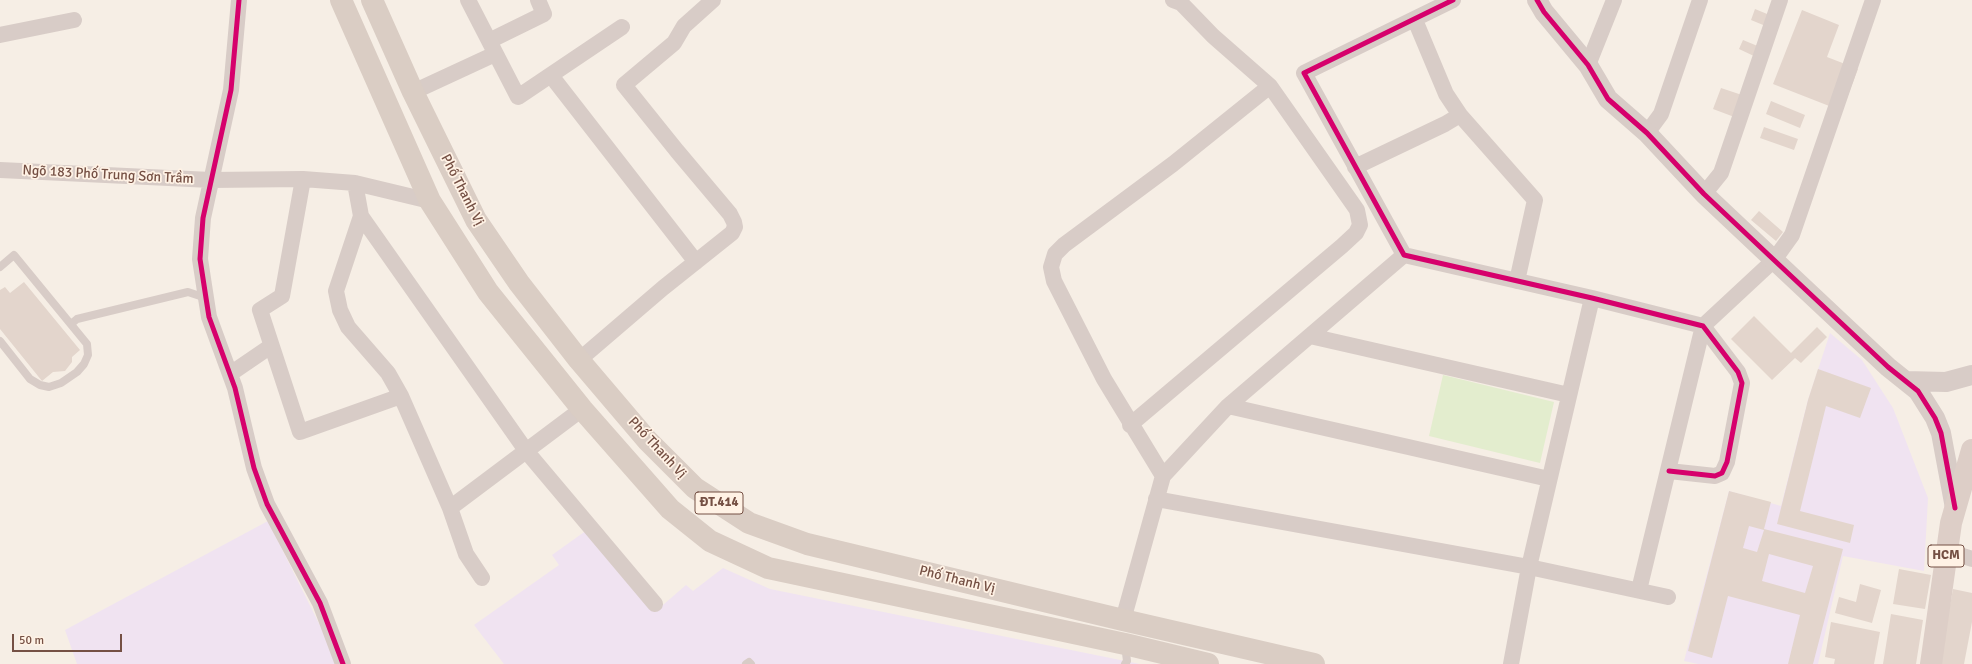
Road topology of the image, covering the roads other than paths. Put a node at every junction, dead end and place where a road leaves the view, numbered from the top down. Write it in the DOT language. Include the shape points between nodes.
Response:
graph roads {
  1 [pos="239,0"];
  2 [pos="341,0"];
  3 [pos="372,0"];
  4 [pos="468,0"];
  5 [pos="538,0"];
  6 [pos="713,0"];
  7 [pos="1173,0"];
  8 [pos="1454,0"];
  9 [pos="1537,0"];
  10 [pos="1614,0"];
  11 [pos="1700,0"];
  12 [pos="1780,0"];
  13 [pos="1873,0"];
  14 [pos="74,20"];
  15 [pos="1415,20"];
  16 [pos="622,26"];
  17 [pos="0,35"];
  18 [pos="492,48"];
  19 [pos="1588,65"];
  20 [pos="556,82"];
  21 [pos="1270,86"];
  22 [pos="413,92"];
  23 [pos="1460,115"];
  24 [pos="1647,133"];
  25 [pos="1356,167"];
  26 [pos="0,170"];
  27 [pos="303,179"];
  28 [pos="211,180"];
  29 [pos="355,183"];
  30 [pos="1704,194"];
  31 [pos="430,201"];
  32 [pos="362,216"];
  33 [pos="1404,255"];
  34 [pos="1774,260"];
  35 [pos="696,262"];
  36 [pos="0,267"];
  37 [pos="1517,281"];
  38 [pos="206,298"];
  39 [pos="1592,298"];
  40 [pos="71,324"];
  41 [pos="1703,326"];
  42 [pos="1310,336"];
  43 [pos="0,341"];
  44 [pos="272,346"];
  45 [pos="579,360"];
  46 [pos="230,374"];
  47 [pos="1972,376"];
  48 [pos="1906,381"];
  49 [pos="1569,395"];
  50 [pos="401,396"];
  51 [pos="1228,406"];
  52 [pos="582,409"];
  53 [pos="1130,425"];
  54 [pos="1972,450"];
  55 [pos="527,452"];
  56 [pos="1669,471"];
  57 [pos="1163,476"];
  58 [pos="1549,479"];
  59 [pos="1156,499"];
  60 [pos="450,508"];
  61 [pos="1955,508"];
  62 [pos="1947,550"];
  63 [pos="1972,559"];
  64 [pos="1529,568"];
  65 [pos="482,578"];
  66 [pos="1639,590"];
  67 [pos="1668,598"];
  68 [pos="655,604"];
  69 [pos="1123,620"];
  70 [pos="1125,654"];
  71 [pos="343,664"];
  72 [pos="746,664"];
  73 [pos="751,664"];
  74 [pos="1208,664"];
  75 [pos="1314,664"];
  76 [pos="1511,664"];
  77 [pos="1931,664"];
  1 -- 28 [label="street" via="231,90"];
  2 -- 31 [label="main road, Phố Thanh Vị"];
  3 -- 22 [label="main road, Phố Thanh Vị / ĐT.414"];
  4 -- 18 [label="street"];
  5 -- 18 [label="street" via="544,14"];
  6 -- 35 [label="street" via="684,26 674,43 624,85 734,222 732,233"];
  7 -- 21 [label="street" via="1181,3 1222,45"];
  8 -- 15 [label="street"];
  9 -- 19 [label="street"];
  10 -- 19 [label="street"];
  11 -- 24 [label="street" via="1661,114"];
  12 -- 30 [label="street" via="1720,173"];
  13 -- 34 [label="street" via="1792,235"];
  14 -- 17 [label="street"];
  15 -- 23 [label="street" via="1446,94"];
  15 -- 25 [label="street" via="1304,73"];
  16 -- 18 [label="street" via="518,97"];
  18 -- 22 [label="street"];
  19 -- 24 [label="street" via="1608,99"];
  20 -- 35 [label="street"];
  21 -- 53 [label="street" via="1055,254 1051,267 1054,281"];
  21 -- 53 [label="street" via="1357,210 1360,225 1356,233 1342,246"];
  22 -- 45 [label="main road, Phố Thanh Vị / ĐT.414" via="476,220 519,282"];
  23 -- 25 [label="street"];
  23 -- 37 [label="street" via="1535,200"];
  24 -- 30 [label="street"];
  25 -- 33 [label="street"];
  26 -- 28 [label="street, Ngõ 183 Phố Trung Sơn Trầm"];
  27 -- 28 [label="street, Ngõ 183 Phố Trung Sơn Trầm"];
  27 -- 29 [label="street, Ngõ 183 Phố Trung Sơn Trầm"];
  27 -- 44 [label="street" via="282,296 260,310"];
  28 -- 38 [label="street" via="203,218 200,259"];
  29 -- 31 [label="street, Ngõ 183 Phố Trung Sơn Trầm"];
  29 -- 32 [label="street"];
  30 -- 34 [label="street"];
  31 -- 52 [label="main road, Phố Thanh Vị" via="488,292"];
  32 -- 50 [label="street" via="336,291 340,310 348,327 388,373"];
  32 -- 55 [label="street"];
  33 -- 37 [label="street"];
  33 -- 42 [label="street"];
  34 -- 41 [label="street"];
  34 -- 48 [label="street"];
  35 -- 45 [label="street"];
  36 -- 40 [label="lane" via="14,255"];
  37 -- 39 [label="street"];
  38 -- 40 [label="lane" via="188,292 77,318"];
  38 -- 46 [label="street" via="209,317"];
  39 -- 41 [label="street"];
  39 -- 49 [label="street"];
  40 -- 43 [label="lane" via="88,344 88,355 77,372 61,383 49,387 30,380"];
  41 -- 56 [label="street"];
  41 -- 56 [label="street" via="1738,372 1742,383 1727,462 1722,473 1715,476"];
  42 -- 49 [label="street"];
  42 -- 51 [label="street"];
  44 -- 46 [label="street"];
  44 -- 50 [label="street" via="300,432"];
  45 -- 69 [label="main road, Phố Thanh Vị / ĐT.414" via="646,440 695,488 749,523 807,544"];
  46 -- 71 [label="street" via="254,468 267,504 320,603"];
  47 -- 48 [label="street" via="1946,382"];
  48 -- 61 [label="street" via="1918,391 1941,433"];
  49 -- 58 [label="street"];
  50 -- 60 [label="street"];
  51 -- 57 [label="street"];
  51 -- 58 [label="street"];
  52 -- 55 [label="street"];
  52 -- 70 [label="main road, Phố Thanh Vị" via="670,509 710,541 768,568"];
  53 -- 57 [label="street"];
  54 -- 61 [label="highway, HCM"];
  55 -- 60 [label="street"];
  55 -- 68 [label="street"];
  56 -- 66 [label="street"];
  57 -- 59 [label="street"];
  58 -- 64 [label="street"];
  59 -- 64 [label="street"];
  59 -- 69 [label="street"];
  60 -- 65 [label="street" via="466,554"];
  61 -- 62 [label="highway, HCM"];
  62 -- 63 [label="street"];
  62 -- 77 [label="highway, HCM"];
  64 -- 66 [label="street"];
  64 -- 76 [label="street"];
  66 -- 67 [label="street"];
  69 -- 70 [label="main road"];
  69 -- 75 [label="main road, Phố Thanh Vị / ĐT.414"];
  70 -- 74 [label="main road, Phố Thanh Vị"];
  72 -- 73 [label="lane"];
}
